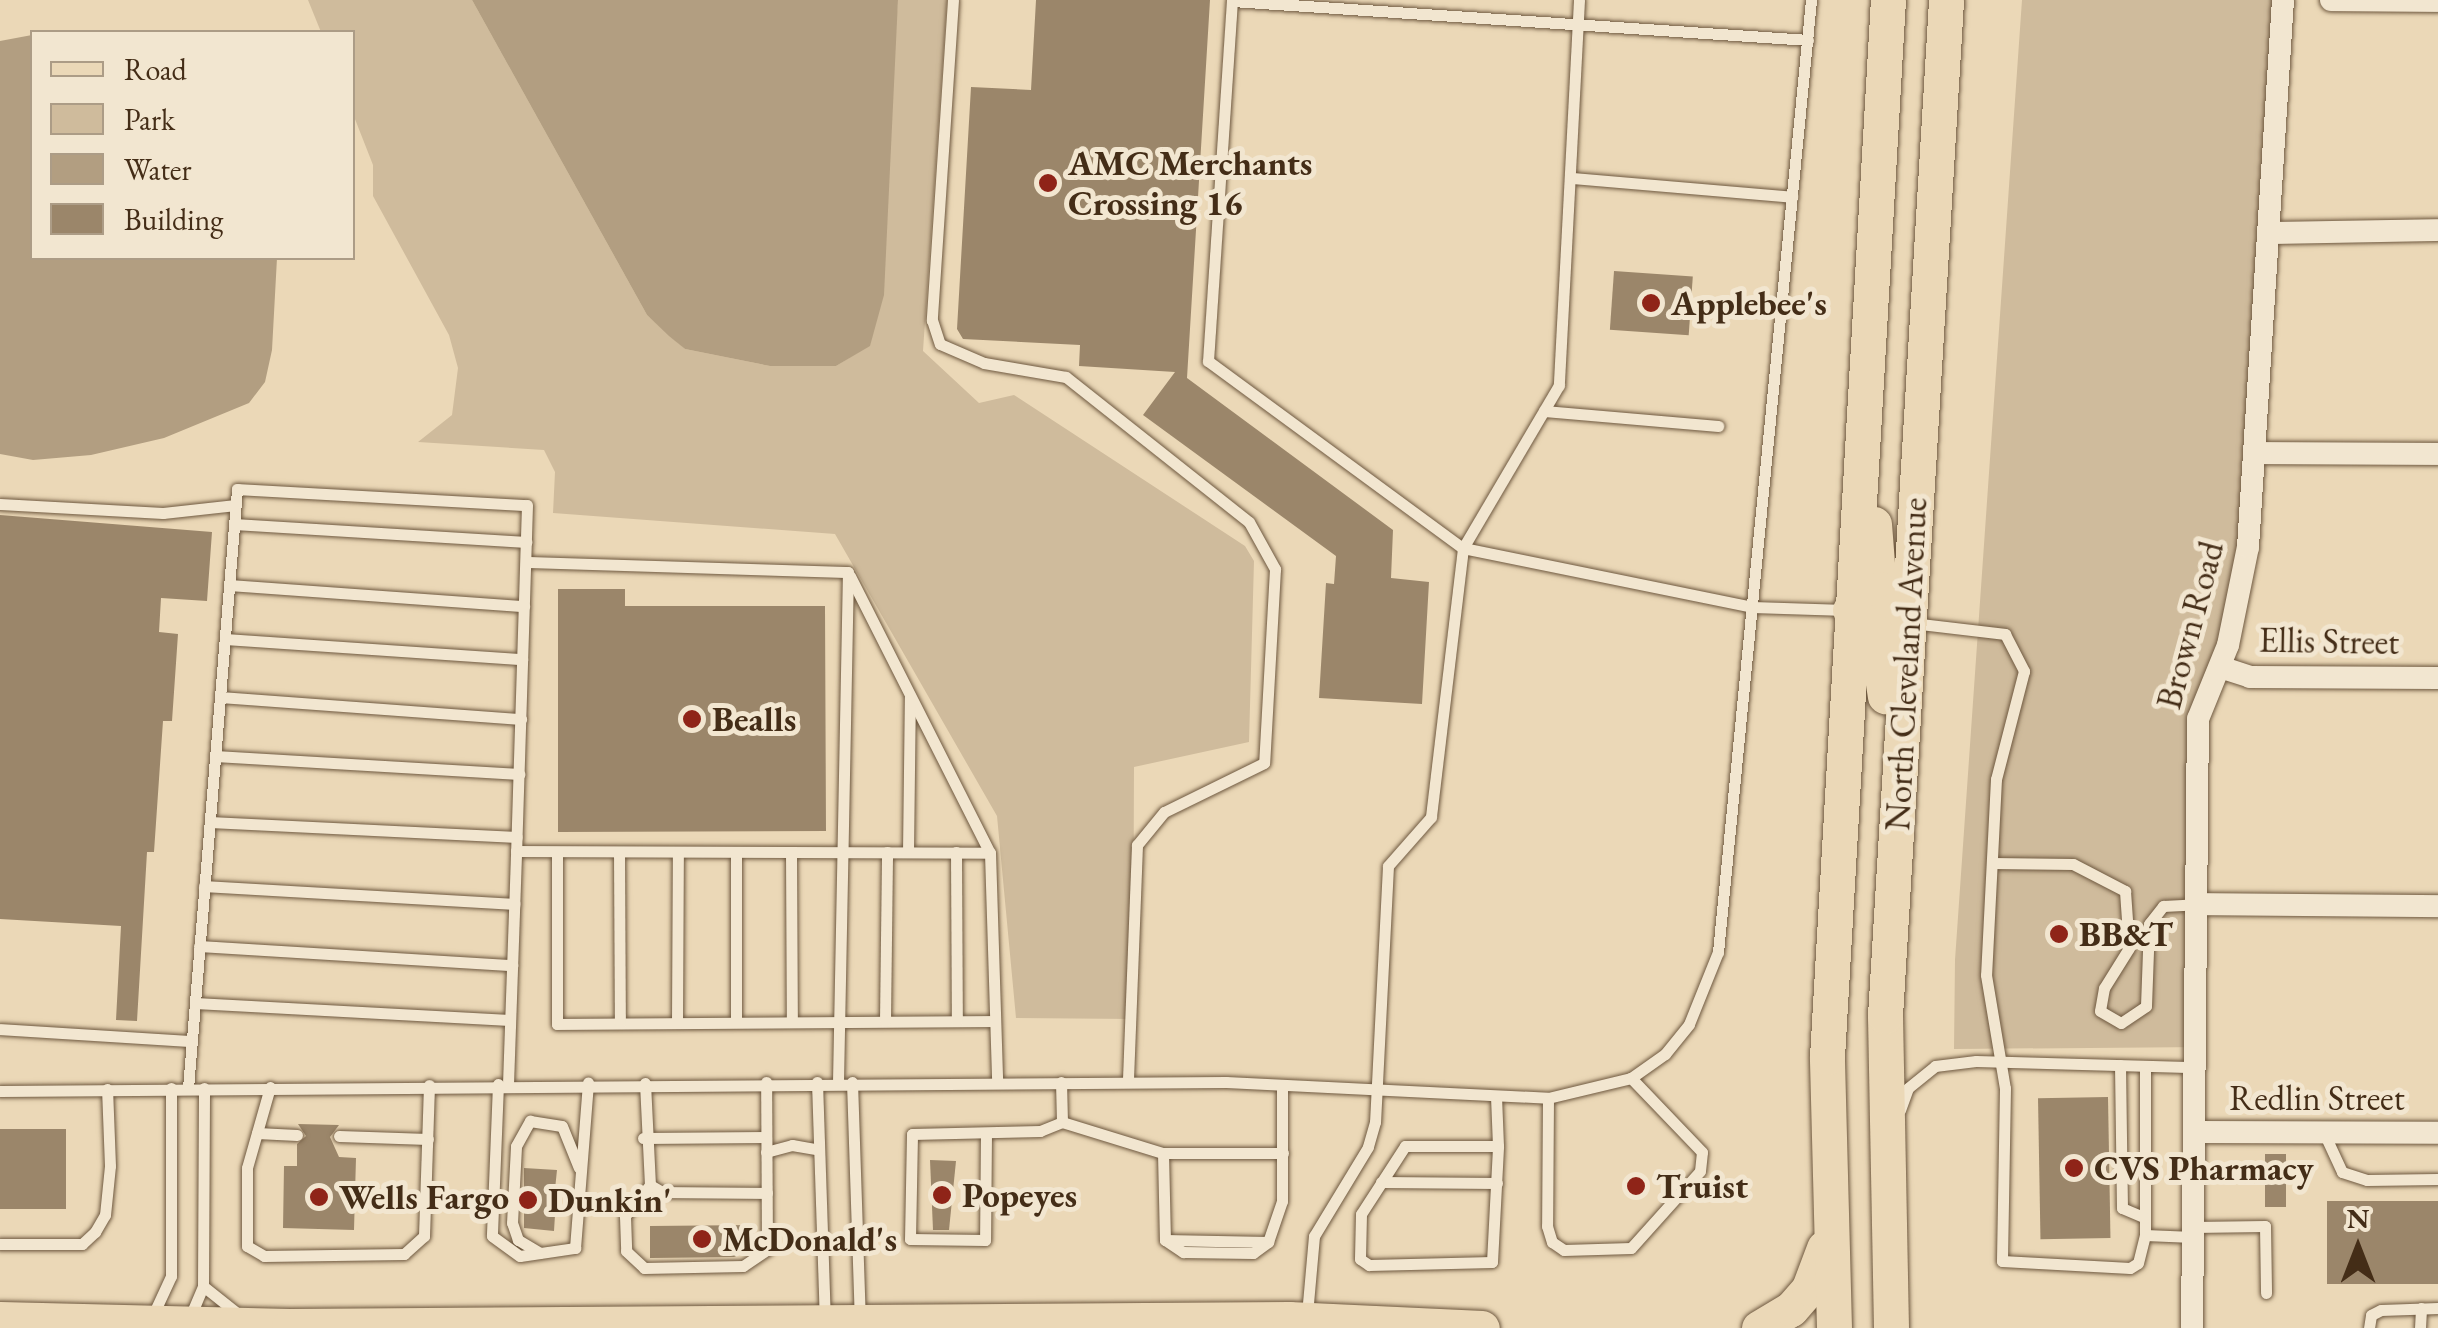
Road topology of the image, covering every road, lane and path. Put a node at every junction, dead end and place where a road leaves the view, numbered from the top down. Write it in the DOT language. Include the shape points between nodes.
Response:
graph roads {
  1 [pos="952,0"];
  2 [pos="1578,0"];
  3 [pos="1811,0"];
  4 [pos="1888,0"];
  5 [pos="1946,0"];
  6 [pos="2283,0"];
  7 [pos="2331,0"];
  8 [pos="1232,1"];
  9 [pos="2438,1"];
  10 [pos="1577,27"];
  11 [pos="1808,40"];
  12 [pos="1572,178"];
  13 [pos="1792,197"];
  14 [pos="2438,230"];
  15 [pos="2270,233"];
  16 [pos="1863,398"];
  17 [pos="1544,411"];
  18 [pos="1718,426"];
  19 [pos="2257,452"];
  20 [pos="2438,454"];
  21 [pos="0,504"];
  22 [pos="236,504"];
  23 [pos="234,524"];
  24 [pos="526,542"];
  25 [pos="1462,548"];
  26 [pos="526,562"];
  27 [pos="848,572"];
  28 [pos="229,585"];
  29 [pos="524,606"];
  30 [pos="1752,607"];
  31 [pos="1850,610"];
  32 [pos="1908,622"];
  33 [pos="225,639"];
  34 [pos="522,659"];
  35 [pos="2220,667"];
  36 [pos="2438,678"];
  37 [pos="910,696"];
  38 [pos="220,697"];
  39 [pos="520,718"];
  40 [pos="215,756"];
  41 [pos="519,774"];
  42 [pos="210,822"];
  43 [pos="517,837"];
  44 [pos="516,851"];
  45 [pos="557,852"];
  46 [pos="619,852"];
  47 [pos="678,852"];
  48 [pos="736,852"];
  49 [pos="792,852"];
  50 [pos="844,852"];
  51 [pos="888,852"];
  52 [pos="908,852"];
  53 [pos="956,852"];
  54 [pos="990,853"];
  55 [pos="1894,857"];
  56 [pos="1992,863"];
  57 [pos="204,886"];
  58 [pos="514,904"];
  59 [pos="2197,904"];
  60 [pos="2438,906"];
  61 [pos="200,946"];
  62 [pos="512,965"];
  63 [pos="195,1002"];
  64 [pos="510,1020"];
  65 [pos="839,1021"];
  66 [pos="885,1021"];
  67 [pos="957,1021"];
  68 [pos="995,1021"];
  69 [pos="736,1022"];
  70 [pos="792,1022"];
  71 [pos="620,1023"];
  72 [pos="677,1023"];
  73 [pos="0,1029"];
  74 [pos="192,1041"];
  75 [pos="2001,1062"];
  76 [pos="2120,1065"];
  77 [pos="2145,1066"];
  78 [pos="2196,1068"];
  79 [pos="1631,1078"];
  80 [pos="766,1082"];
  81 [pos="817,1082"];
  82 [pos="838,1082"];
  83 [pos="852,1082"];
  84 [pos="997,1082"];
  85 [pos="1061,1082"];
  86 [pos="1128,1082"];
  87 [pos="588,1083"];
  88 [pos="645,1083"];
  89 [pos="503,1084"];
  90 [pos="430,1085"];
  91 [pos="1282,1085"];
  92 [pos="270,1087"];
  93 [pos="171,1088"];
  94 [pos="188,1088"];
  95 [pos="204,1088"];
  96 [pos="108,1089"];
  97 [pos="0,1090"];
  98 [pos="1376,1090"];
  99 [pos="1496,1096"];
  100 [pos="1548,1098"];
  101 [pos="1062,1122"];
  102 [pos="986,1132"];
  103 [pos="2196,1132"];
  104 [pos="257,1133"];
  105 [pos="2324,1133"];
  106 [pos="2438,1133"];
  107 [pos="297,1134"];
  108 [pos="339,1136"];
  109 [pos="766,1137"];
  110 [pos="428,1138"];
  111 [pos="643,1138"];
  112 [pos="1498,1146"];
  113 [pos="820,1150"];
  114 [pos="766,1152"];
  115 [pos="1163,1153"];
  116 [pos="1284,1153"];
  117 [pos="1884,1157"];
  118 [pos="580,1172"];
  119 [pos="2438,1179"];
  120 [pos="1381,1182"];
  121 [pos="1498,1183"];
  122 [pos="650,1185"];
  123 [pos="766,1193"];
  124 [pos="2145,1218"];
  125 [pos="2193,1232"];
  126 [pos="1829,1233"];
  127 [pos="2145,1235"];
  128 [pos="0,1244"];
  129 [pos="541,1254"];
  130 [pos="203,1286"];
  131 [pos="2266,1293"];
  132 [pos="2421,1308"];
  133 [pos="2438,1308"];
  134 [pos="0,1319"];
  135 [pos="1306,1320"];
  136 [pos="139,1325"];
  137 [pos="289,1326"];
  138 [pos="185,1327"];
  139 [pos="843,1327"];
  140 [pos="1482,1328"];
  141 [pos="1759,1328"];
  142 [pos="1834,1328"];
  143 [pos="1891,1328"];
  144 [pos="2192,1328"];
  145 [pos="2369,1328"];
  146 [pos="2420,1328"];
  1 -- 86 [label="lane" via="932,320 940,344 984,363 1066,377 1250,522 1275,569 1264,763 1164,812 1137,845"];
  2 -- 10 [label="lane"];
  3 -- 11 [label="lane"];
  4 -- 16 [label="main road, North Cleveland Avenue"];
  5 -- 32 [label="main road, North Cleveland Avenue"];
  6 -- 15 [label="street, Brown Road"];
  7 -- 9 [label="street"];
  8 -- 10 [label="lane"];
  8 -- 25 [label="lane" via="1208,361"];
  10 -- 11 [label="lane"];
  10 -- 12 [label="lane"];
  11 -- 13 [label="lane"];
  12 -- 13 [label="lane"];
  12 -- 17 [label="lane" via="1559,385"];
  13 -- 30 [label="lane"];
  14 -- 15 [label="street"];
  15 -- 19 [label="street, Brown Road"];
  16 -- 31 [label="main road, North Cleveland Avenue"];
  16 -- 32 [label="main road" via="1879,589 1891,611"];
  17 -- 18 [label="lane"];
  17 -- 25 [label="lane"];
  19 -- 20 [label="street"];
  19 -- 35 [label="street, Brown Road" via="2248,547"];
  21 -- 22 [label="lane" via="163,513"];
  22 -- 23 [label="lane"];
  22 -- 24 [label="lane" via="237,489 527,505"];
  23 -- 24 [label="lane"];
  23 -- 28 [label="lane"];
  24 -- 26 [label="lane"];
  25 -- 30 [label="lane"];
  25 -- 98 [label="lane" via="1431,817 1388,866"];
  26 -- 27 [label="lane"];
  26 -- 29 [label="lane"];
  27 -- 37 [label="lane"];
  27 -- 50 [label="lane"];
  28 -- 29 [label="lane"];
  28 -- 33 [label="lane"];
  29 -- 34 [label="lane"];
  30 -- 31 [label="lane"];
  30 -- 79 [label="lane" via="1718,952 1689,1024 1666,1054"];
  31 -- 55 [label="main road" via="1863,616 1882,651"];
  31 -- 126 [label="main road, North Cleveland Avenue" via="1827,1057"];
  32 -- 55 [label="main road, North Cleveland Avenue"];
  32 -- 56 [label="lane" via="1983,628 2004,634 2018,651 2022,695 1996,780"];
  33 -- 34 [label="lane"];
  33 -- 38 [label="lane"];
  34 -- 39 [label="lane"];
  35 -- 36 [label="street, Ellis Street" via="2250,677"];
  35 -- 59 [label="street, Brown Road" via="2198,719"];
  37 -- 52 [label="lane"];
  37 -- 54 [label="lane"];
  38 -- 39 [label="lane"];
  38 -- 40 [label="lane"];
  39 -- 41 [label="lane"];
  40 -- 41 [label="lane"];
  40 -- 42 [label="lane"];
  41 -- 43 [label="lane"];
  42 -- 43 [label="lane"];
  42 -- 57 [label="lane"];
  43 -- 44 [label="lane"];
  44 -- 45 [label="lane"];
  44 -- 58 [label="lane"];
  45 -- 46 [label="lane"];
  45 -- 71 [label="lane" via="557,1024"];
  46 -- 47 [label="lane"];
  46 -- 71 [label="lane"];
  47 -- 48 [label="lane"];
  47 -- 72 [label="lane"];
  48 -- 49 [label="lane"];
  48 -- 69 [label="lane"];
  49 -- 50 [label="lane"];
  49 -- 70 [label="lane"];
  50 -- 51 [label="lane"];
  50 -- 65 [label="lane"];
  51 -- 52 [label="lane"];
  51 -- 66 [label="lane"];
  52 -- 53 [label="lane"];
  53 -- 54 [label="lane"];
  53 -- 67 [label="lane"];
  54 -- 68 [label="lane"];
  55 -- 117 [label="main road, North Cleveland Avenue"];
  56 -- 59 [label="lane" via="2073,864 2126,891 2129,948 2104,988 2100,1012 2121,1023 2146,1006 2149,924 2163,906"];
  56 -- 75 [label="lane" via="1986,975"];
  57 -- 58 [label="lane"];
  57 -- 61 [label="lane"];
  58 -- 62 [label="lane"];
  59 -- 60 [label="street"];
  59 -- 78 [label="street, Brown Road"];
  61 -- 62 [label="lane"];
  61 -- 63 [label="lane"];
  62 -- 64 [label="lane"];
  63 -- 64 [label="lane"];
  63 -- 74 [label="lane"];
  64 -- 89 [label="lane"];
  65 -- 66 [label="lane"];
  65 -- 70 [label="lane"];
  65 -- 82 [label="lane"];
  66 -- 67 [label="lane"];
  67 -- 68 [label="lane"];
  68 -- 84 [label="lane"];
  69 -- 70 [label="lane"];
  69 -- 72 [label="lane"];
  71 -- 72 [label="lane"];
  73 -- 74 [label="lane"];
  74 -- 94 [label="lane"];
  75 -- 76 [label="lane"];
  75 -- 117 [label="lane" via="1935,1066 1922,1073 1908,1088"];
  75 -- 127 [label="lane" via="2002,1261 2130,1268 2142,1256"];
  76 -- 77 [label="lane"];
  76 -- 124 [label="lane" via="2122,1208"];
  77 -- 78 [label="lane"];
  77 -- 124 [label="lane"];
  78 -- 103 [label="street, Brown Road"];
  79 -- 100 [label="lane"];
  79 -- 100 [label="lane" via="1702,1152 1700,1171 1630,1248 1580,1251 1552,1242 1546,1226"];
  80 -- 81 [label="lane"];
  80 -- 88 [label="lane"];
  80 -- 109 [label="lane"];
  81 -- 82 [label="lane"];
  81 -- 113 [label="lane"];
  82 -- 83 [label="lane"];
  83 -- 84 [label="lane"];
  83 -- 139 [label="lane"];
  84 -- 85 [label="lane"];
  85 -- 86 [label="lane"];
  85 -- 101 [label="lane"];
  86 -- 91 [label="lane"];
  87 -- 88 [label="lane"];
  87 -- 89 [label="lane"];
  87 -- 118 [label="lane"];
  88 -- 111 [label="lane"];
  89 -- 90 [label="lane"];
  89 -- 129 [label="lane" via="492,1236 520,1256"];
  90 -- 92 [label="lane"];
  90 -- 110 [label="lane"];
  91 -- 98 [label="lane"];
  91 -- 116 [label="lane"];
  92 -- 95 [label="lane"];
  92 -- 104 [label="lane"];
  93 -- 94 [label="lane"];
  93 -- 96 [label="lane"];
  93 -- 136 [label="lane" via="171,1276 160,1308"];
  94 -- 95 [label="lane"];
  95 -- 130 [label="lane"];
  96 -- 97 [label="lane"];
  96 -- 128 [label="lane" via="110,1166 104,1215 95,1232 82,1244"];
  98 -- 99 [label="lane"];
  98 -- 135 [label="lane" via="1368,1147 1314,1236"];
  99 -- 100 [label="lane"];
  99 -- 112 [label="lane"];
  101 -- 102 [label="lane" via="1040,1131"];
  101 -- 115 [label="lane"];
  102 -- 102 [label="lane" via="912,1134 910,1239 985,1240"];
  103 -- 105 [label="street, Redlin Street"];
  103 -- 125 [label="street, Brown Road"];
  104 -- 107 [label="lane"];
  104 -- 110 [label="lane" via="247,1168 247,1246 264,1256 404,1254 424,1236"];
  105 -- 106 [label="street, Redlin Street"];
  105 -- 119 [label="lane" via="2342,1172 2367,1180"];
  108 -- 110 [label="lane"];
  109 -- 111 [label="lane"];
  109 -- 114 [label="lane"];
  111 -- 122 [label="lane"];
  112 -- 120 [label="lane" via="1405,1146"];
  112 -- 121 [label="lane"];
  113 -- 114 [label="lane" via="792,1146"];
  113 -- 139 [label="lane"];
  114 -- 123 [label="lane"];
  115 -- 116 [label="lane"];
  115 -- 116 [label="lane" via="1165,1240 1183,1252 1253,1254 1268,1242 1282,1202"];
  117 -- 143 [label="main road, North Cleveland Avenue"];
  118 -- 129 [label="lane" via="575,1248"];
  118 -- 129 [label="lane" via="562,1126 530,1121 516,1146 512,1223 518,1240"];
  120 -- 121 [label="lane"];
  120 -- 121 [label="lane" via="1356,1233 1360,1259 1370,1264 1492,1262"];
  122 -- 123 [label="lane" via="662,1192"];
  122 -- 123 [label="lane" via="625,1216 626,1251 644,1268 743,1266 766,1250"];
  124 -- 127 [label="lane"];
  125 -- 127 [label="lane"];
  125 -- 131 [label="lane" via="2265,1226"];
  125 -- 144 [label="street, Brown Road"];
  126 -- 141 [label="main road" via="1810,1288"];
  126 -- 142 [label="main road, North Cleveland Avenue"];
  130 -- 137 [label="lane" via="237,1313"];
  130 -- 138 [label="lane"];
  132 -- 133 [label="lane"];
  132 -- 145 [label="lane" via="2380,1310 2371,1315"];
  132 -- 146 [label="lane"];
  134 -- 136 [label="main road"];
  135 -- 139 [label="main road"];
  135 -- 140 [label="main road"];
  136 -- 138 [label="main road"];
  137 -- 138 [label="main road"];
  137 -- 139 [label="main road"];
}
